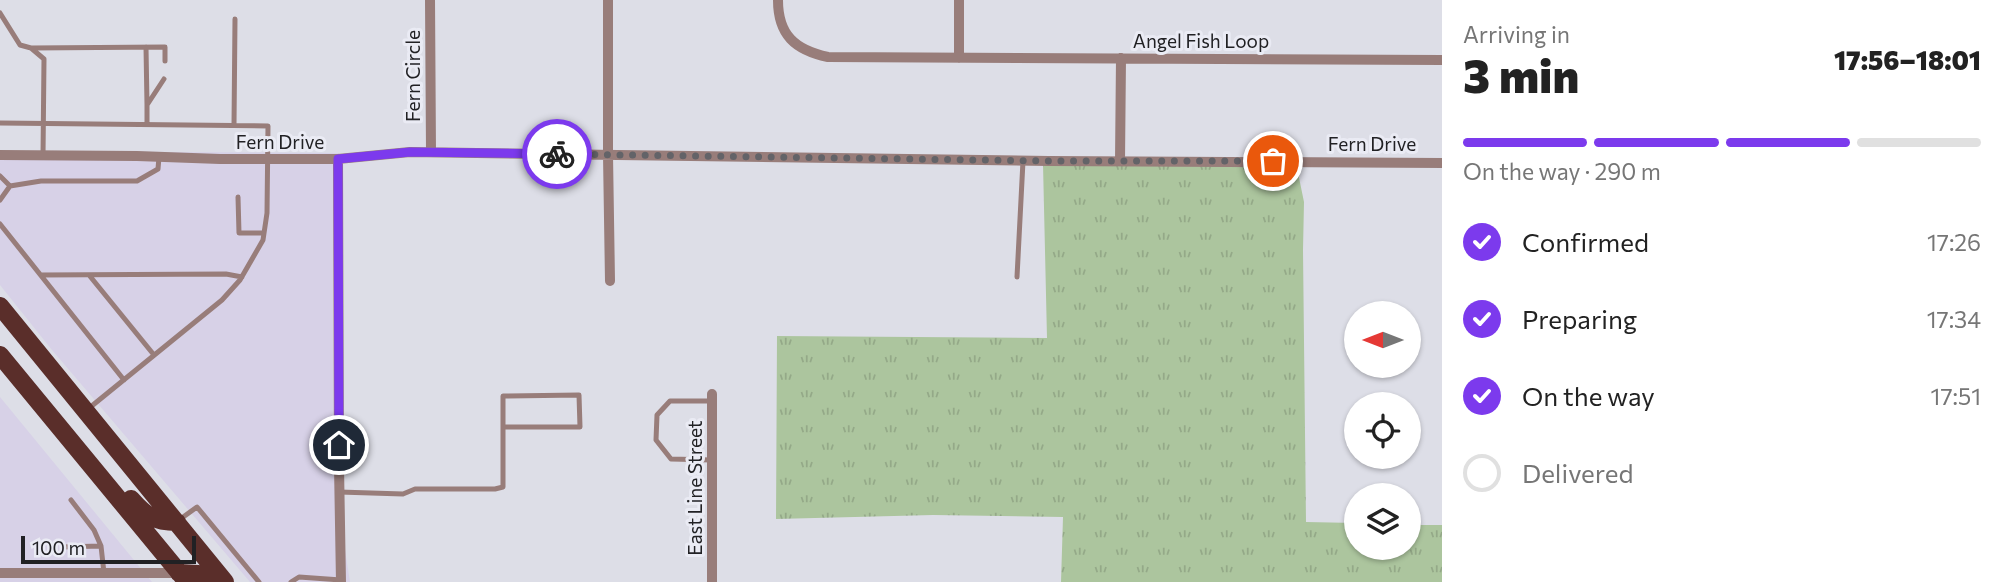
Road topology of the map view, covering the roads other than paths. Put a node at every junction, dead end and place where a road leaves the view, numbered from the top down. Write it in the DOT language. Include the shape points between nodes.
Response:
graph roads {
  1 [pos="430,0"];
  2 [pos="608,0"];
  3 [pos="778,0"];
  4 [pos="959,0"];
  5 [pos="0,13"];
  6 [pos="235,19"];
  7 [pos="146,47"];
  8 [pos="31,48"];
  9 [pos="959,58"];
  10 [pos="1121,58"];
  11 [pos="1442,60"];
  12 [pos="165,61"];
  13 [pos="164,79"];
  14 [pos="147,106"];
  15 [pos="43,122"];
  16 [pos="0,123"];
  17 [pos="147,124"];
  18 [pos="234,125"];
  19 [pos="431,152"];
  20 [pos="0,155"];
  21 [pos="608,155"];
  22 [pos="43,156"];
  23 [pos="159,157"];
  24 [pos="268,159"];
  25 [pos="338,159"];
  26 [pos="1023,160"];
  27 [pos="1120,161"];
  28 [pos="1442,163"];
  29 [pos="0,176"];
  30 [pos="10,186"];
  31 [pos="238,197"];
  32 [pos="0,201"];
  33 [pos="0,224"];
  34 [pos="264,233"];
  35 [pos="41,275"];
  36 [pos="89,275"];
  37 [pos="242,276"];
  38 [pos="1017,277"];
  39 [pos="610,281"];
  40 [pos="0,306"];
  41 [pos="0,355"];
  42 [pos="154,355"];
  43 [pos="124,380"];
  44 [pos="712,397"];
  45 [pos="44,410"];
  46 [pos="86,411"];
  47 [pos="503,427"];
  48 [pos="712,460"];
  49 [pos="340,492"];
  50 [pos="71,500"];
  51 [pos="177,522"];
  52 [pos="101,546"];
  53 [pos="63,547"];
  54 [pos="0,573"];
  55 [pos="104,573"];
  56 [pos="43,578"];
  57 [pos="183,578"];
  58 [pos="341,581"];
  59 [pos="208,582"];
  60 [pos="225,582"];
  61 [pos="259,582"];
  62 [pos="292,582"];
  63 [pos="712,582"];
  1 -- 19 [label="street, Fern Circle"];
  2 -- 21 [label="street"];
  3 -- 9 [label="street, Angel Fish Loop" via="783,29 794,44 810,53"];
  4 -- 9 [label="street"];
  5 -- 8 [label="lane" via="20,45"];
  6 -- 18 [label="lane"];
  7 -- 8 [label="lane"];
  7 -- 12 [label="lane" via="165,47"];
  7 -- 14 [label="lane"];
  8 -- 15 [label="lane" via="44,59"];
  9 -- 10 [label="street, Angel Fish Loop"];
  10 -- 11 [label="street, Angel Fish Loop"];
  10 -- 27 [label="street"];
  13 -- 14 [label="lane"];
  14 -- 17 [label="lane"];
  15 -- 16 [label="lane"];
  15 -- 17 [label="lane"];
  15 -- 22 [label="lane"];
  17 -- 18 [label="lane"];
  18 -- 24 [label="lane" via="268,126"];
  19 -- 21 [label="street, Fern Drive"];
  19 -- 25 [label="street, Fern Drive"];
  20 -- 22 [label="street, Fern Drive"];
  21 -- 26 [label="street, Fern Drive"];
  21 -- 39 [label="street"];
  22 -- 23 [label="street, Fern Drive"];
  23 -- 24 [label="street, Fern Drive"];
  23 -- 30 [label="lane" via="158,169 137,181 41,181"];
  24 -- 25 [label="street, Fern Drive"];
  24 -- 34 [label="lane"];
  25 -- 49 [label="street"];
  26 -- 27 [label="street, Fern Drive"];
  26 -- 38 [label="lane"];
  27 -- 28 [label="street, Fern Drive"];
  29 -- 30 [label="lane"];
  30 -- 32 [label="lane"];
  31 -- 34 [label="lane" via="239,233"];
  33 -- 35 [label="lane"];
  34 -- 37 [label="lane"];
  35 -- 36 [label="lane"];
  35 -- 43 [label="lane"];
  36 -- 37 [label="lane"];
  36 -- 42 [label="lane"];
  37 -- 42 [label="lane" via="222,300"];
  40 -- 46 [label="main road"];
  41 -- 45 [label="main road"];
  42 -- 43 [label="lane"];
  43 -- 46 [label="lane"];
  44 -- 48 [label="street, East Line Street"];
  44 -- 48 [label="lane" via="670,401 657,415 656,440 671,460"];
  45 -- 51 [label="main road" via="61,418 84,441 151,518"];
  45 -- 57 [label="main road"];
  46 -- 51 [label="main road"];
  47 -- 47 [label="lane" via="503,396 579,395 580,426"];
  47 -- 49 [label="lane" via="503,487 415,489 403,494"];
  48 -- 63 [label="street, East Line Street"];
  49 -- 58 [label="street"];
  50 -- 52 [label="lane"];
  51 -- 60 [label="main road"];
  51 -- 61 [label="lane" via="197,507"];
  52 -- 53 [label="lane"];
  52 -- 55 [label="lane"];
  54 -- 56 [label="street"];
  55 -- 56 [label="street"];
  55 -- 57 [label="street"];
  57 -- 59 [label="main road" via="198,575"];
  58 -- 62 [label="lane" via="299,577"];
}
